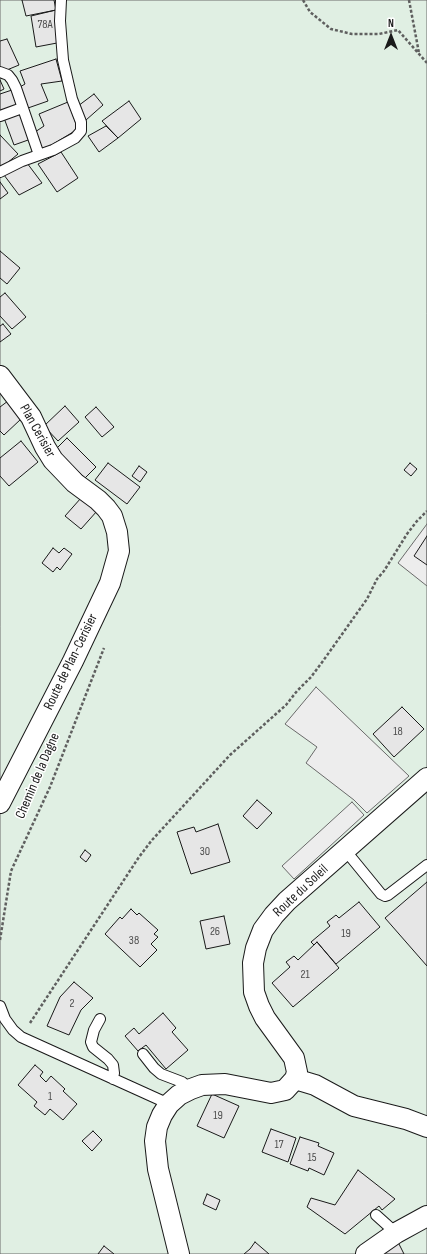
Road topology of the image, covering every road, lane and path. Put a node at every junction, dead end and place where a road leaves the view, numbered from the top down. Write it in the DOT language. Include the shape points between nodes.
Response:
graph roads {
  1 [pos="61,0"];
  2 [pos="303,0"];
  3 [pos="409,0"];
  4 [pos="419,53"];
  5 [pos="427,63"];
  6 [pos="0,72"];
  7 [pos="22,108"];
  8 [pos="0,116"];
  9 [pos="39,155"];
  10 [pos="0,172"];
  11 [pos="0,376"];
  12 [pos="427,511"];
  13 [pos="112,516"];
  14 [pos="104,648"];
  15 [pos="427,778"];
  16 [pos="0,803"];
  17 [pos="345,850"];
  18 [pos="427,865"];
  19 [pos="0,940"];
  20 [pos="0,1006"];
  21 [pos="100,1019"];
  22 [pos="21,1037"];
  23 [pos="143,1054"];
  24 [pos="113,1079"];
  25 [pos="295,1079"];
  26 [pos="191,1088"];
  27 [pos="169,1104"];
  28 [pos="427,1127"];
  29 [pos="376,1215"];
  30 [pos="427,1216"];
  31 [pos="396,1233"];
  32 [pos="179,1254"];
  33 [pos="366,1254"];
  1 -- 9 [label="lane" via="62,60 81,122 81,131 70,141"];
  2 -- 4 [label="path" via="310,12 331,29 352,34 379,34 398,30"];
  3 -- 4 [label="path"];
  4 -- 5 [label="path"];
  6 -- 7 [label="lane" via="12,80"];
  7 -- 8 [label="lane"];
  7 -- 9 [label="lane"];
  9 -- 10 [label="lane"];
  11 -- 13 [label="street, Plan Cerisier" via="31,416 53,460"];
  12 -- 22 [label="path" via="407,534 377,579 368,599 324,662 274,716 230,755 152,840"];
  13 -- 16 [label="street, Route de Plan-Cerisier" via="119,551 110,583"];
  14 -- 19 [label="path, Chemin de la Dagne" via="50,786 11,871"];
  15 -- 17 [label="street, Route du Soleil"];
  17 -- 18 [label="lane" via="385,896"];
  17 -- 25 [label="street, Route du Soleil" via="274,915 263,930 254,955 254,992 272,1029 294,1058 297,1072"];
  20 -- 22 [label="lane" via="5,1019"];
  21 -- 24 [label="lane" via="91,1042 93,1048 113,1064"];
  22 -- 24 [label="lane"];
  23 -- 26 [label="lane" via="161,1074"];
  24 -- 27 [label="lane"];
  25 -- 26 [label="street" via="285,1090 271,1093 225,1084"];
  25 -- 28 [label="street" via="315,1085 354,1106"];
  26 -- 27 [label="street"];
  27 -- 32 [label="street" via="157,1127 155,1141 161,1183"];
  29 -- 31 [label="lane"];
  30 -- 31 [label="street"];
  31 -- 33 [label="street"];
}
